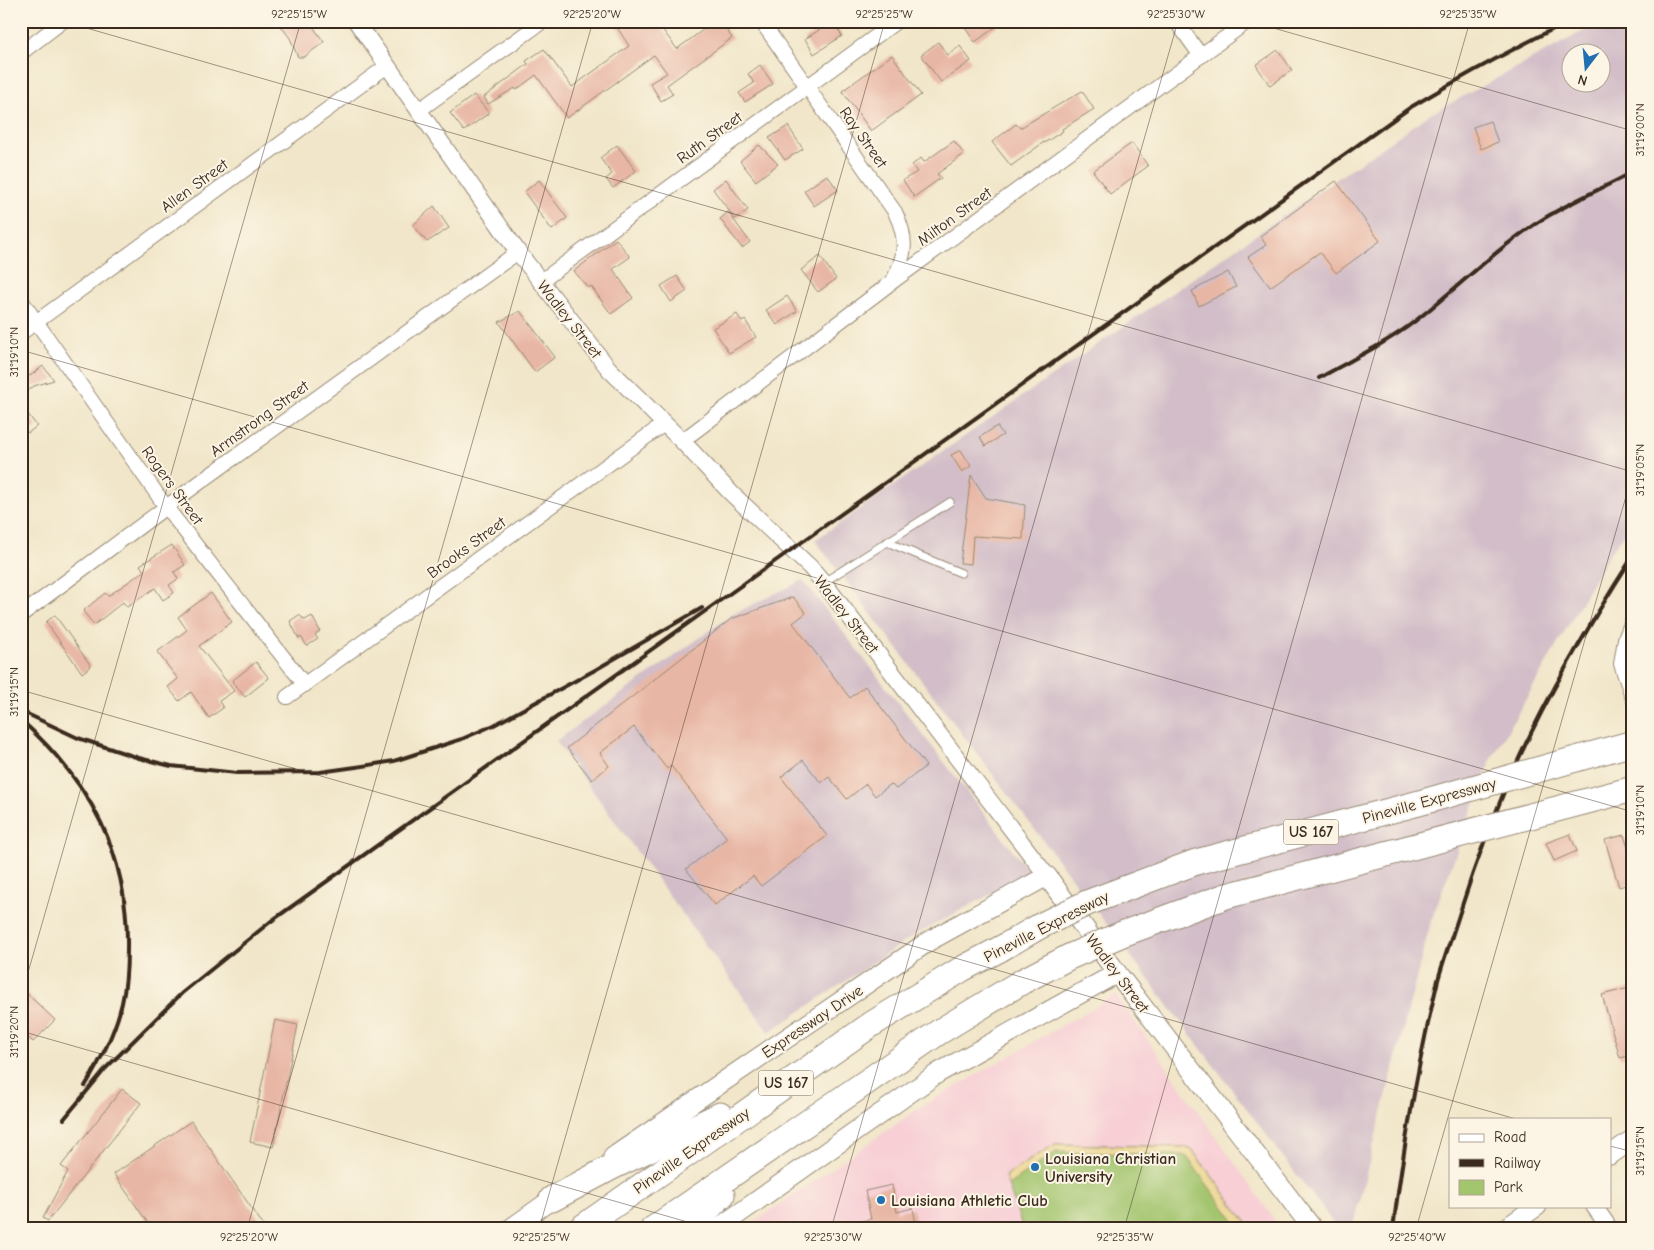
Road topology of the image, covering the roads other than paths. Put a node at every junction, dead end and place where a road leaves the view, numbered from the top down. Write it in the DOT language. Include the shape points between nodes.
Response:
graph roads {
  1 [pos="63,21"];
  2 [pos="356,21"];
  3 [pos="543,21"];
  4 [pos="761,21"];
  5 [pos="897,21"];
  6 [pos="1176,21"];
  7 [pos="1248,21"];
  8 [pos="21,53"];
  9 [pos="1201,56"];
  10 [pos="386,66"];
  11 [pos="807,87"];
  12 [pos="418,111"];
  13 [pos="518,252"];
  14 [pos="540,282"];
  15 [pos="892,282"];
  16 [pos="21,300"];
  17 [pos="37,322"];
  18 [pos="21,333"];
  19 [pos="664,424"];
  20 [pos="682,441"];
  21 [pos="950,502"];
  22 [pos="166,507"];
  23 [pos="887,542"];
  24 [pos="961,573"];
  25 [pos="824,583"];
  26 [pos="21,615"];
  27 [pos="1633,619"];
  28 [pos="305,685"];
  29 [pos="287,697"];
  30 [pos="1633,699"];
  31 [pos="1633,743"];
  32 [pos="1633,789"];
  33 [pos="1047,876"];
  34 [pos="1117,972"];
  35 [pos="777,1090"];
  36 [pos="804,1126"];
  37 [pos="1633,1139"];
  38 [pos="1612,1154"];
  39 [pos="552,1199"];
  40 [pos="1535,1208"];
  41 [pos="1595,1208"];
  42 [pos="510,1229"];
  43 [pos="580,1229"];
  44 [pos="653,1229"];
  45 [pos="688,1229"];
  46 [pos="717,1229"];
  47 [pos="1313,1229"];
  48 [pos="1505,1229"];
  49 [pos="1610,1229"];
  1 -- 8 [label="street"];
  2 -- 10 [label="street, Wadley Street"];
  3 -- 12 [label="street"];
  4 -- 11 [label="street, Ray Street"];
  5 -- 11 [label="street, Ruth Street"];
  6 -- 9 [label="street"];
  7 -- 9 [label="street, Milton Street"];
  9 -- 15 [label="street, Milton Street"];
  10 -- 12 [label="street, Wadley Street"];
  10 -- 17 [label="street, Allen Street"];
  11 -- 14 [label="street, Ruth Street"];
  11 -- 15 [label="street, Ray Street" via="901,225 904,250"];
  12 -- 13 [label="street, Wadley Street"];
  13 -- 14 [label="street, Wadley Street"];
  13 -- 22 [label="street, Armstrong Street"];
  14 -- 19 [label="street, Wadley Street" via="609,369"];
  15 -- 20 [label="street, Milton Street"];
  16 -- 17 [label="street, Rogers Street"];
  17 -- 18 [label="street, Allen Street"];
  17 -- 22 [label="street, Rogers Street"];
  19 -- 20 [label="street, Wadley Street"];
  19 -- 28 [label="street, Brooks Street"];
  20 -- 25 [label="street, Wadley Street"];
  21 -- 23 [label="lane"];
  22 -- 26 [label="street, Armstrong Street"];
  22 -- 28 [label="street, Rogers Street"];
  23 -- 24 [label="lane"];
  23 -- 25 [label="lane"];
  25 -- 33 [label="street, Wadley Street"];
  27 -- 30 [label="street" via="1625,639 1621,664"];
  28 -- 29 [label="street, Brooks Street"];
  31 -- 35 [label="highway, Pineville Expressway / US 167, bridge" via="1196,862 1088,902 962,969 872,1024"];
  32 -- 36 [label="highway, US 167, bridge" via="1226,896 1122,934 1023,981 939,1032"];
  33 -- 34 [label="main road, Wadley Street"];
  33 -- 39 [label="main road, Expressway Drive" via="928,940"];
  34 -- 46 [label="main road" via="938,1074"];
  34 -- 47 [label="main road, Wadley Street"];
  35 -- 39 [label="highway" via="612,1167"];
  35 -- 43 [label="highway, Pineville Expressway / US 167"];
  36 -- 44 [label="highway, US 167"];
  36 -- 45 [label="highway"];
  37 -- 38 [label="main road"];
  39 -- 42 [label="main road, Expressway Drive"];
  40 -- 48 [label="main road"];
  41 -- 49 [label="street"];
}
